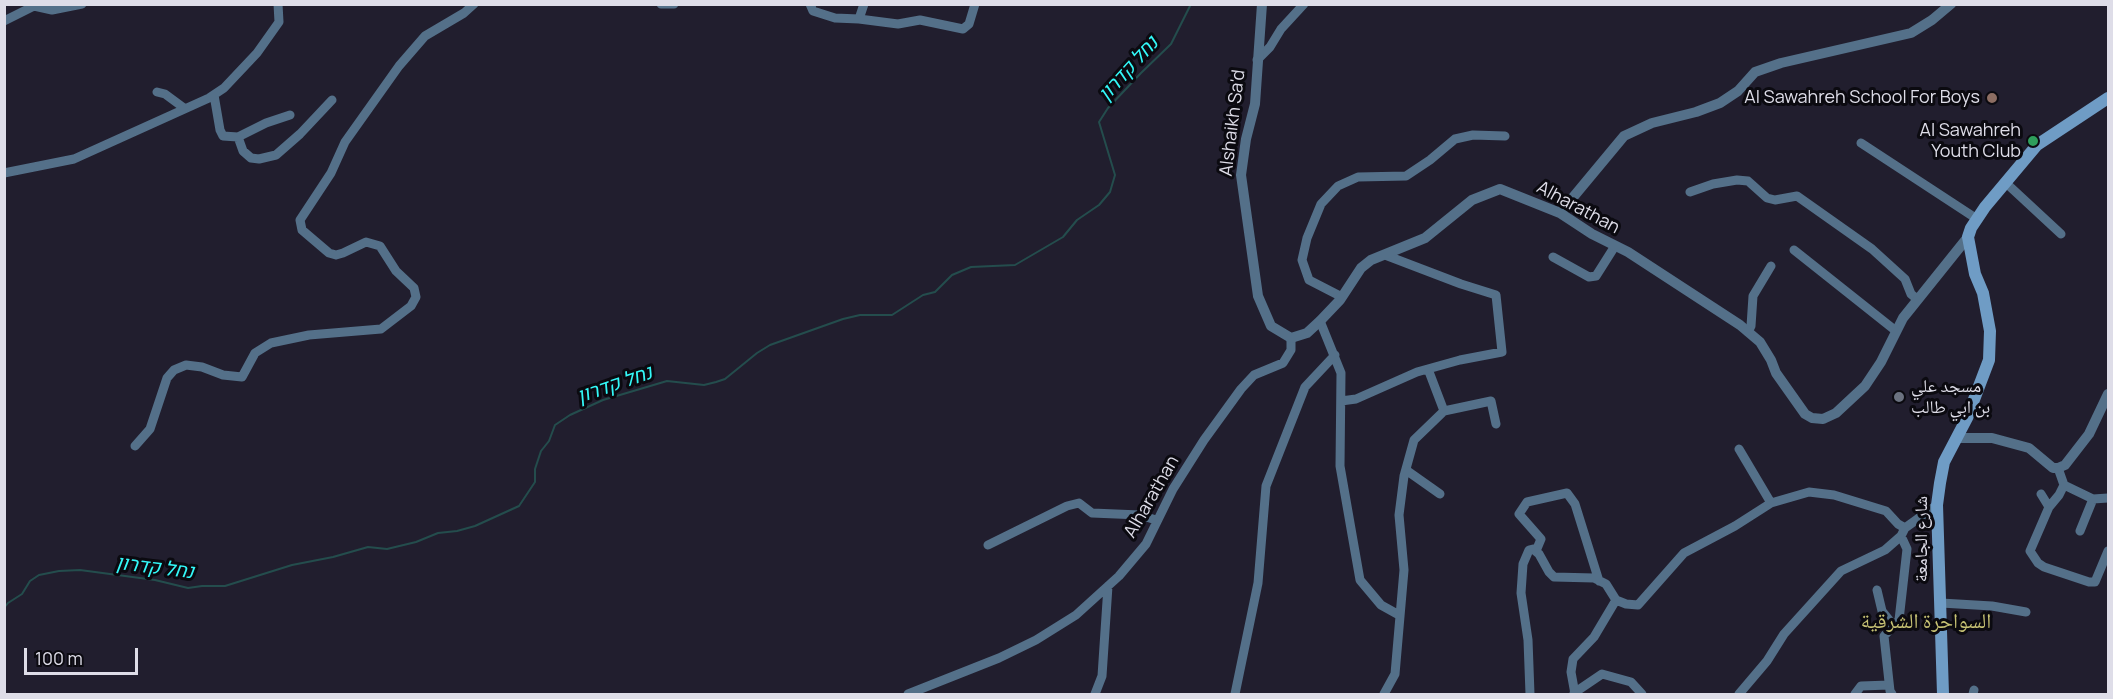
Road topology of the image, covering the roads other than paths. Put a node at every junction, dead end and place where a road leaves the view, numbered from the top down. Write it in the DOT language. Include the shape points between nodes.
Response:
graph roads {
  1 [pos="82,4"];
  2 [pos="278,4"];
  3 [pos="474,4"];
  4 [pos="661,4"];
  5 [pos="674,4"];
  6 [pos="810,4"];
  7 [pos="864,4"];
  8 [pos="975,4"];
  9 [pos="1262,4"];
  10 [pos="1304,4"];
  11 [pos="1951,4"];
  12 [pos="34,5"];
  13 [pos="859,19"];
  14 [pos="4,21"];
  15 [pos="1257,60"];
  16 [pos="157,92"];
  17 [pos="214,95"];
  18 [pos="2109,98"];
  19 [pos="332,100"];
  20 [pos="184,108"];
  21 [pos="291,115"];
  22 [pos="1505,136"];
  23 [pos="238,137"];
  24 [pos="1861,143"];
  25 [pos="4,173"];
  26 [pos="2006,183"];
  27 [pos="1690,192"];
  28 [pos="1560,213"];
  29 [pos="1977,219"];
  30 [pos="2061,234"];
  31 [pos="1968,237"];
  32 [pos="1615,246"];
  33 [pos="1794,250"];
  34 [pos="1385,255"];
  35 [pos="1553,257"];
  36 [pos="1771,266"];
  37 [pos="1342,297"];
  38 [pos="1917,299"];
  39 [pos="1320,321"];
  40 [pos="1896,331"];
  41 [pos="1748,332"];
  42 [pos="1291,338"];
  43 [pos="1335,355"];
  44 [pos="1428,369"];
  45 [pos="2109,393"];
  46 [pos="1341,401"];
  47 [pos="1444,411"];
  48 [pos="1496,424"];
  49 [pos="1958,438"];
  50 [pos="135,446"];
  51 [pos="1739,449"];
  52 [pos="2058,468"];
  53 [pos="1406,470"];
  54 [pos="2064,485"];
  55 [pos="2041,494"];
  56 [pos="1440,495"];
  57 [pos="2109,498"];
  58 [pos="2093,499"];
  59 [pos="1770,503"];
  60 [pos="1937,505"];
  61 [pos="2049,507"];
  62 [pos="1156,520"];
  63 [pos="2080,531"];
  64 [pos="1903,532"];
  65 [pos="988,545"];
  66 [pos="2109,551"];
  67 [pos="1536,552"];
  68 [pos="1599,581"];
  69 [pos="1108,586"];
  70 [pos="1877,590"];
  71 [pos="1616,600"];
  72 [pos="1941,603"];
  73 [pos="2026,612"];
  74 [pos="1399,615"];
  75 [pos="1894,626"];
  76 [pos="1891,690"];
  77 [pos="908,694"];
  78 [pos="1095,694"];
  79 [pos="1235,694"];
  80 [pos="1384,694"];
  81 [pos="1530,694"];
  82 [pos="1574,694"];
  83 [pos="1642,694"];
  84 [pos="1739,694"];
  85 [pos="1856,694"];
  86 [pos="1943,694"];
  1 -- 12 [label="street" via="52,10"];
  2 -- 17 [label="street" via="279,22 257,53"];
  3 -- 50 [label="street" via="426,36 399,66 345,142 331,173 300,219 302,230 329,253 343,253 366,242 380,246 396,271 414,288 416,297 411,306 381,328 271,343 255,354 242,377 186,365 174,370 166,378 150,429"];
  4 -- 5 [label="street"];
  6 -- 13 [label="street" via="813,11 835,18"];
  7 -- 13 [label="street"];
  8 -- 13 [label="street" via="969,24 963,29 920,20 898,24"];
  9 -- 15 [label="street, Alshaikh Sa'd"];
  10 -- 15 [label="street"];
  11 -- 28 [label="street" via="1911,33 1755,72 1720,103 1652,123 1624,136"];
  12 -- 14 [label="street"];
  15 -- 42 [label="street, Alshaikh Sa'd" via="1255,104 1241,175 1258,296 1271,326"];
  16 -- 20 [label="street"];
  17 -- 20 [label="street"];
  17 -- 23 [label="street" via="223,136"];
  18 -- 26 [label="main road" via="2037,145"];
  19 -- 23 [label="street" via="276,155 251,158 243,151"];
  20 -- 25 [label="street" via="74,159"];
  21 -- 23 [label="street"];
  22 -- 37 [label="street" via="1455,139 1406,176 1358,177 1338,186 1321,204 1302,260 1309,280"];
  24 -- 29 [label="street"];
  26 -- 29 [label="main road"];
  26 -- 30 [label="street"];
  27 -- 38 [label="street" via="1737,180 1748,181 1767,198 1797,196 1872,249 1905,279"];
  28 -- 32 [label="street, Alharathan"];
  28 -- 34 [label="street, Alharathan" via="1500,189 1472,200 1425,238"];
  29 -- 31 [label="main road"];
  31 -- 38 [label="street, Alharathan"];
  31 -- 49 [label="main road, شارع الجامعة" via="1990,331 1989,360"];
  32 -- 35 [label="street" via="1596,276 1589,277"];
  32 -- 41 [label="street, Alharathan"];
  33 -- 40 [label="street"];
  34 -- 37 [label="street, Alharathan" via="1361,268"];
  34 -- 44 [label="street" via="1496,295 1502,352"];
  36 -- 41 [label="street" via="1753,296"];
  37 -- 39 [label="street, Alharathan"];
  38 -- 40 [label="street, Alharathan"];
  39 -- 42 [label="street, Alharathan" via="1307,333"];
  39 -- 43 [label="street"];
  40 -- 41 [label="street, Alharathan" via="1865,386 1836,413 1823,419 1805,414 1776,374 1760,342"];
  42 -- 62 [label="street, Alharathan" via="1291,350 1283,363 1254,375 1241,388 1197,450"];
  43 -- 46 [label="street" via="1341,373"];
  43 -- 79 [label="street" via="1305,387 1266,486 1258,584"];
  44 -- 46 [label="street" via="1356,399"];
  44 -- 47 [label="street"];
  45 -- 52 [label="street" via="2089,434 2065,465"];
  46 -- 74 [label="street" via="1340,466 1360,580 1381,605"];
  47 -- 48 [label="street" via="1491,400"];
  47 -- 53 [label="street" via="1414,440"];
  49 -- 52 [label="street" via="1992,438 2029,448"];
  49 -- 60 [label="main road, شارع الجامعة" via="1944,462"];
  51 -- 59 [label="street"];
  52 -- 54 [label="street"];
  53 -- 56 [label="street"];
  53 -- 74 [label="street" via="1399,515 1404,570"];
  54 -- 58 [label="street"];
  54 -- 61 [label="street"];
  55 -- 61 [label="street"];
  57 -- 58 [label="street"];
  58 -- 63 [label="street"];
  59 -- 64 [label="street" via="1809,492 1834,495 1886,511"];
  59 -- 71 [label="street" via="1684,553 1638,605"];
  60 -- 64 [label="street"];
  60 -- 72 [label="main road, شارع الجامعة"];
  61 -- 66 [label="street" via="2030,551 2037,563 2095,582"];
  62 -- 65 [label="street" via="1140,515 1092,513 1079,503"];
  62 -- 69 [label="street, Alharathan" via="1146,544"];
  64 -- 75 [label="street" via="1907,549 1899,620"];
  64 -- 84 [label="street" via="1885,550 1841,571 1784,634"];
  67 -- 68 [label="street" via="1554,577"];
  67 -- 68 [label="street" via="1541,539 1519,514 1527,502 1567,493 1575,504"];
  67 -- 81 [label="street" via="1529,550 1526,555 1521,593"];
  68 -- 71 [label="street" via="1606,584"];
  69 -- 77 [label="street, Alharathan" via="1076,615 1036,640"];
  69 -- 78 [label="street" via="1102,676"];
  70 -- 75 [label="street" via="1882,611"];
  71 -- 82 [label="street" via="1594,638 1573,659"];
  72 -- 73 [label="street"];
  72 -- 86 [label="main road, شارع الجامعة"];
  74 -- 80 [label="street" via="1395,674"];
  75 -- 76 [label="street" via="1884,636"];
  76 -- 85 [label="street" via="1861,686"];
  82 -- 83 [label="street" via="1602,674 1631,682"];
}
